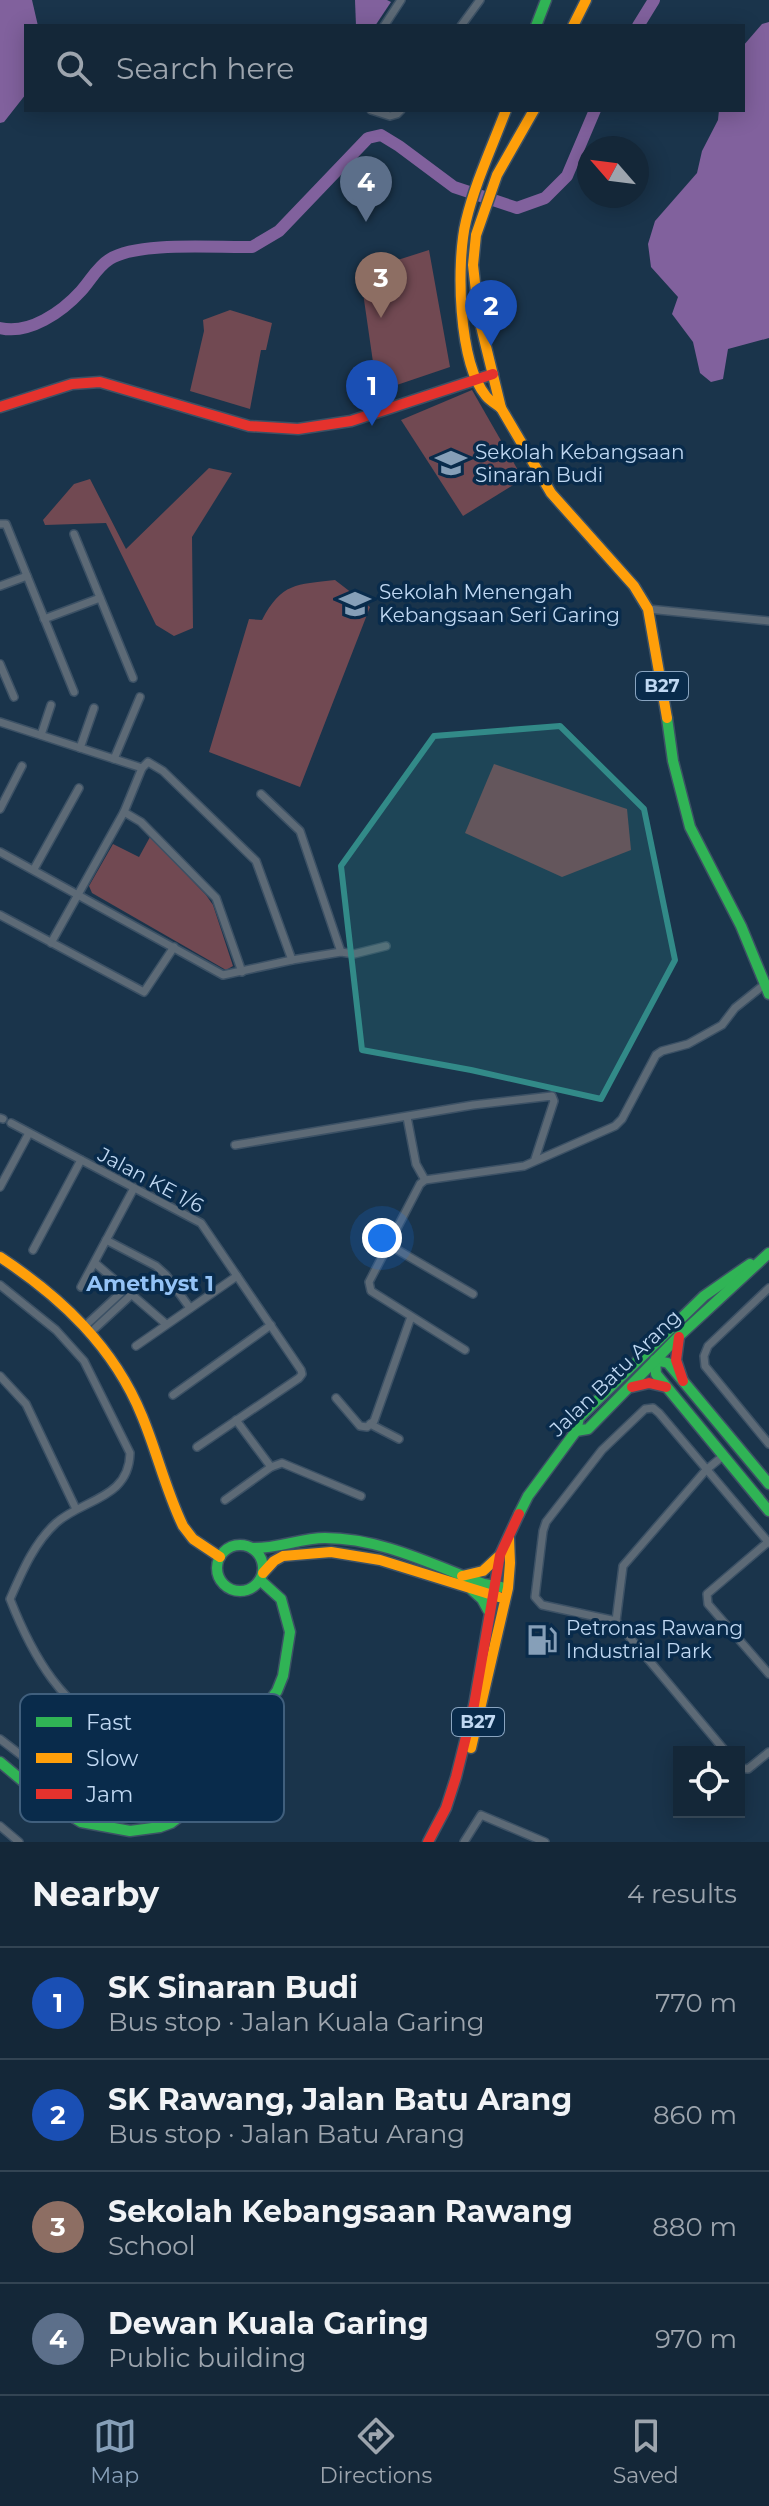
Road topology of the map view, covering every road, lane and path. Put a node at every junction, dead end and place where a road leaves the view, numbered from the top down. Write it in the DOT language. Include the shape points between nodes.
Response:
graph roads {
  1 [pos="401,0"];
  2 [pos="480,0"];
  3 [pos="539,0"];
  4 [pos="546,0"];
  5 [pos="586,0"];
  6 [pos="385,24"];
  7 [pos="462,24"];
  8 [pos="534,24"];
  9 [pos="535,24"];
  10 [pos="574,24"];
  11 [pos="377,112"];
  12 [pos="399,112"];
  13 [pos="505,112"];
  14 [pos="533,112"];
  15 [pos="493,374"];
  16 [pos="476,378"];
  17 [pos="0,407"];
  18 [pos="501,408"];
  19 [pos="0,524"];
  20 [pos="74,534"];
  21 [pos="27,576"];
  22 [pos="0,586"];
  23 [pos="100,598"];
  24 [pos="648,609"];
  25 [pos="44,619"];
  26 [pos="769,621"];
  27 [pos="0,664"];
  28 [pos="133,678"];
  29 [pos="74,692"];
  30 [pos="14,697"];
  31 [pos="140,697"];
  32 [pos="51,705"];
  33 [pos="94,708"];
  34 [pos="0,722"];
  35 [pos="41,735"];
  36 [pos="80,748"];
  37 [pos="114,759"];
  38 [pos="22,766"];
  39 [pos="142,768"];
  40 [pos="79,788"];
  41 [pos="261,794"];
  42 [pos="0,809"];
  43 [pos="124,812"];
  44 [pos="0,852"];
  45 [pos="34,869"];
  46 [pos="79,894"];
  47 [pos="0,915"];
  48 [pos="51,943"];
  49 [pos="386,946"];
  50 [pos="174,947"];
  51 [pos="341,952"];
  52 [pos="292,960"];
  53 [pos="242,972"];
  54 [pos="767,989"];
  55 [pos="407,1117"];
  56 [pos="5,1120"];
  57 [pos="29,1133"];
  58 [pos="235,1145"];
  59 [pos="535,1159"];
  60 [pos="81,1160"];
  61 [pos="425,1180"];
  62 [pos="0,1187"];
  63 [pos="134,1188"];
  64 [pos="106,1240"];
  65 [pos="389,1245"];
  66 [pos="33,1250"];
  67 [pos="765,1256"];
  68 [pos="0,1257"];
  69 [pos="95,1263"];
  70 [pos="237,1276"];
  71 [pos="0,1285"];
  72 [pos="81,1287"];
  73 [pos="769,1288"];
  74 [pos="128,1292"];
  75 [pos="473,1294"];
  76 [pos="190,1308"];
  77 [pos="411,1317"];
  78 [pos="166,1324"];
  79 [pos="271,1325"];
  80 [pos="88,1329"];
  81 [pos="679,1336"];
  82 [pos="658,1340"];
  83 [pos="136,1346"];
  84 [pos="465,1350"];
  85 [pos="655,1360"];
  86 [pos="634,1363"];
  87 [pos="0,1376"];
  88 [pos="683,1381"];
  89 [pos="666,1387"];
  90 [pos="627,1389"];
  91 [pos="173,1395"];
  92 [pos="336,1398"];
  93 [pos="236,1420"];
  94 [pos="370,1424"];
  95 [pos="576,1431"];
  96 [pos="399,1439"];
  97 [pos="769,1444"];
  98 [pos="197,1447"];
  99 [pos="723,1456"];
  100 [pos="271,1467"];
  101 [pos="706,1470"];
  102 [pos="769,1484"];
  103 [pos="361,1496"];
  104 [pos="225,1500"];
  105 [pos="76,1509"];
  106 [pos="769,1511"];
  107 [pos="509,1538"];
  108 [pos="768,1542"];
  109 [pos="252,1548"];
  110 [pos="500,1555"];
  111 [pos="220,1557"];
  112 [pos="261,1576"];
  113 [pos="462,1576"];
  114 [pos="472,1590"];
  115 [pos="492,1590"];
  116 [pos="505,1593"];
  117 [pos="0,1597"];
  118 [pos="10,1599"];
  119 [pos="489,1611"];
  120 [pos="616,1621"];
  121 [pos="769,1674"];
  122 [pos="64,1694"];
  123 [pos="275,1694"];
  124 [pos="0,1739"];
  125 [pos="721,1746"];
  126 [pos="769,1752"];
  127 [pos="20,1754"];
  128 [pos="0,1762"];
  129 [pos="745,1769"];
  130 [pos="20,1779"];
  131 [pos="81,1822"];
  132 [pos="172,1822"];
  133 [pos="0,1826"];
  134 [pos="19,1842"];
  135 [pos="428,1842"];
  136 [pos="435,1842"];
  137 [pos="464,1842"];
  138 [pos="545,1842"];
  1 -- 6 [label="street"];
  2 -- 7 [label="street"];
  3 -- 8 [label="street"];
  4 -- 9 [label="main road"];
  5 -- 10 [label="main road"];
  11 -- 12 [label="street"];
  13 -- 16 [label="main road, B27" via="460,252 460,287"];
  14 -- 15 [label="main road, B27" via="497,175 476,235 473,265 479,318"];
  15 -- 16 [label="main road"];
  15 -- 18 [label="main road, B27"];
  16 -- 17 [label="main road" via="351,421 298,429 249,426 100,382 72,384"];
  16 -- 18 [label="main road, B27"];
  18 -- 24 [label="main road, B27" via="551,493 634,586"];
  19 -- 21 [label="street" via="6,524"];
  20 -- 23 [label="street"];
  21 -- 22 [label="street"];
  21 -- 25 [label="street"];
  23 -- 25 [label="street"];
  23 -- 28 [label="street"];
  24 -- 26 [label="street"];
  24 -- 54 [label="main road, B27" via="687,819"];
  25 -- 29 [label="street"];
  27 -- 30 [label="street"];
  31 -- 37 [label="street"];
  32 -- 35 [label="street"];
  33 -- 36 [label="street"];
  34 -- 35 [label="street"];
  35 -- 36 [label="street"];
  36 -- 37 [label="street"];
  37 -- 39 [label="street"];
  38 -- 42 [label="street"];
  39 -- 43 [label="street"];
  39 -- 52 [label="street" via="148,762 155,766 256,861"];
  40 -- 45 [label="street"];
  41 -- 51 [label="street" via="300,831"];
  43 -- 46 [label="street"];
  43 -- 53 [label="street" via="141,822 216,898"];
  44 -- 45 [label="street"];
  45 -- 46 [label="street"];
  46 -- 48 [label="street"];
  46 -- 50 [label="street"];
  47 -- 48 [label="street"];
  48 -- 50 [label="street" via="144,992"];
  49 -- 51 [label="street" via="349,955"];
  50 -- 53 [label="street" via="223,975"];
  51 -- 52 [label="street"];
  52 -- 53 [label="street"];
  54 -- 59 [label="street" via="735,1008 722,1025 656,1055 615,1126"];
  55 -- 58 [label="street"];
  55 -- 59 [label="street" via="552,1096"];
  55 -- 61 [label="street" via="416,1164"];
  56 -- 57 [label="street, Jalan KE 1/6"];
  57 -- 60 [label="street, Jalan KE 1/6"];
  57 -- 62 [label="street"];
  59 -- 61 [label="street" via="524,1166"];
  60 -- 63 [label="street, Jalan KE 1/6"];
  60 -- 66 [label="street"];
  61 -- 65 [label="street"];
  63 -- 64 [label="street"];
  63 -- 70 [label="street, Jalan KE 1/6" via="201,1223"];
  64 -- 69 [label="street"];
  64 -- 76 [label="street" via="156,1266"];
  65 -- 75 [label="street"];
  65 -- 77 [label="street" via="369,1286"];
  67 -- 81 [label="main road, Jalan Batu Arang / B27"];
  67 -- 82 [label="main road" via="704,1296"];
  68 -- 80 [label="main road"];
  69 -- 72 [label="street"];
  69 -- 74 [label="street"];
  70 -- 76 [label="street"];
  70 -- 79 [label="street, Jalan KE 1/6"];
  71 -- 105 [label="street" via="56,1330 84,1361 130,1453 115,1491"];
  73 -- 97 [label="street" via="708,1346 704,1356 705,1366"];
  74 -- 78 [label="street"];
  74 -- 80 [label="street"];
  76 -- 78 [label="street"];
  77 -- 84 [label="street"];
  77 -- 94 [label="street"];
  78 -- 83 [label="street"];
  79 -- 91 [label="street"];
  79 -- 93 [label="street, Jalan KE 1/6" via="302,1374"];
  80 -- 111 [label="main road" via="133,1395 182,1523 196,1542"];
  81 -- 85 [label="main road, Jalan Batu Arang / B27"];
  81 -- 88 [label="main road" via="676,1360"];
  82 -- 85 [label="main road"];
  82 -- 86 [label="main road"];
  85 -- 86 [label="main road"];
  85 -- 88 [label="main road" via="668,1363"];
  85 -- 89 [label="main road" via="656,1374"];
  85 -- 90 [label="main road, Jalan Batu Arang / B27"];
  86 -- 95 [label="main road" via="579,1418"];
  87 -- 105 [label="street" via="26,1404"];
  88 -- 102 [label="main road"];
  89 -- 90 [label="main road" via="640,1383"];
  89 -- 99 [label="main road"];
  90 -- 95 [label="main road, Jalan Batu Arang / B27" via="588,1429"];
  92 -- 94 [label="street" via="360,1426"];
  93 -- 98 [label="street"];
  93 -- 100 [label="street"];
  94 -- 96 [label="street"];
  95 -- 107 [label="main road, Jalan Batu Arang / B27" via="528,1496"];
  99 -- 101 [label="street"];
  99 -- 106 [label="main road"];
  100 -- 103 [label="street" via="282,1463"];
  100 -- 104 [label="street"];
  101 -- 108 [label="street"];
  101 -- 120 [label="street" via="623,1566"];
  101 -- 120 [label="street" via="659,1413 645,1409 602,1450 546,1522 537,1601"];
  105 -- 118 [label="street" via="38,1544"];
  107 -- 110 [label="main road, Jalan Batu Arang / B27"];
  107 -- 116 [label="main road, Jalan Batu Arang / B27" via="512,1555"];
  108 -- 121 [label="street" via="707,1594 708,1604"];
  109 -- 111 [label="main road" via="238,1545"];
  109 -- 112 [label="main road" via="261,1558"];
  109 -- 113 [label="main road" via="324,1538 353,1540"];
  110 -- 113 [label="main road" via="491,1568"];
  110 -- 115 [label="main road, Jalan Batu Arang / B27"];
  111 -- 112 [label="main road" via="218,1572 225,1585 248,1590"];
  112 -- 114 [label="main road" via="288,1553 346,1552"];
  112 -- 123 [label="main road" via="281,1599 290,1632"];
  113 -- 115 [label="main road"];
  114 -- 115 [label="main road"];
  114 -- 119 [label="main road"];
  115 -- 116 [label="main road"];
  115 -- 119 [label="main road, Jalan Batu Arang / B27"];
  116 -- 136 [label="main road, Jalan Batu Arang / B27" via="483,1707 451,1809"];
  117 -- 118 [label="street"];
  118 -- 122 [label="street" via="30,1647"];
  119 -- 135 [label="main road, Jalan Batu Arang / B27" via="456,1777"];
  120 -- 125 [label="street"];
  124 -- 127 [label="street"];
  126 -- 129 [label="street"];
  128 -- 130 [label="main road"];
  131 -- 132 [label="main road" via="130,1831"];
  133 -- 134 [label="street"];
  137 -- 138 [label="street" via="484,1815"];
}
